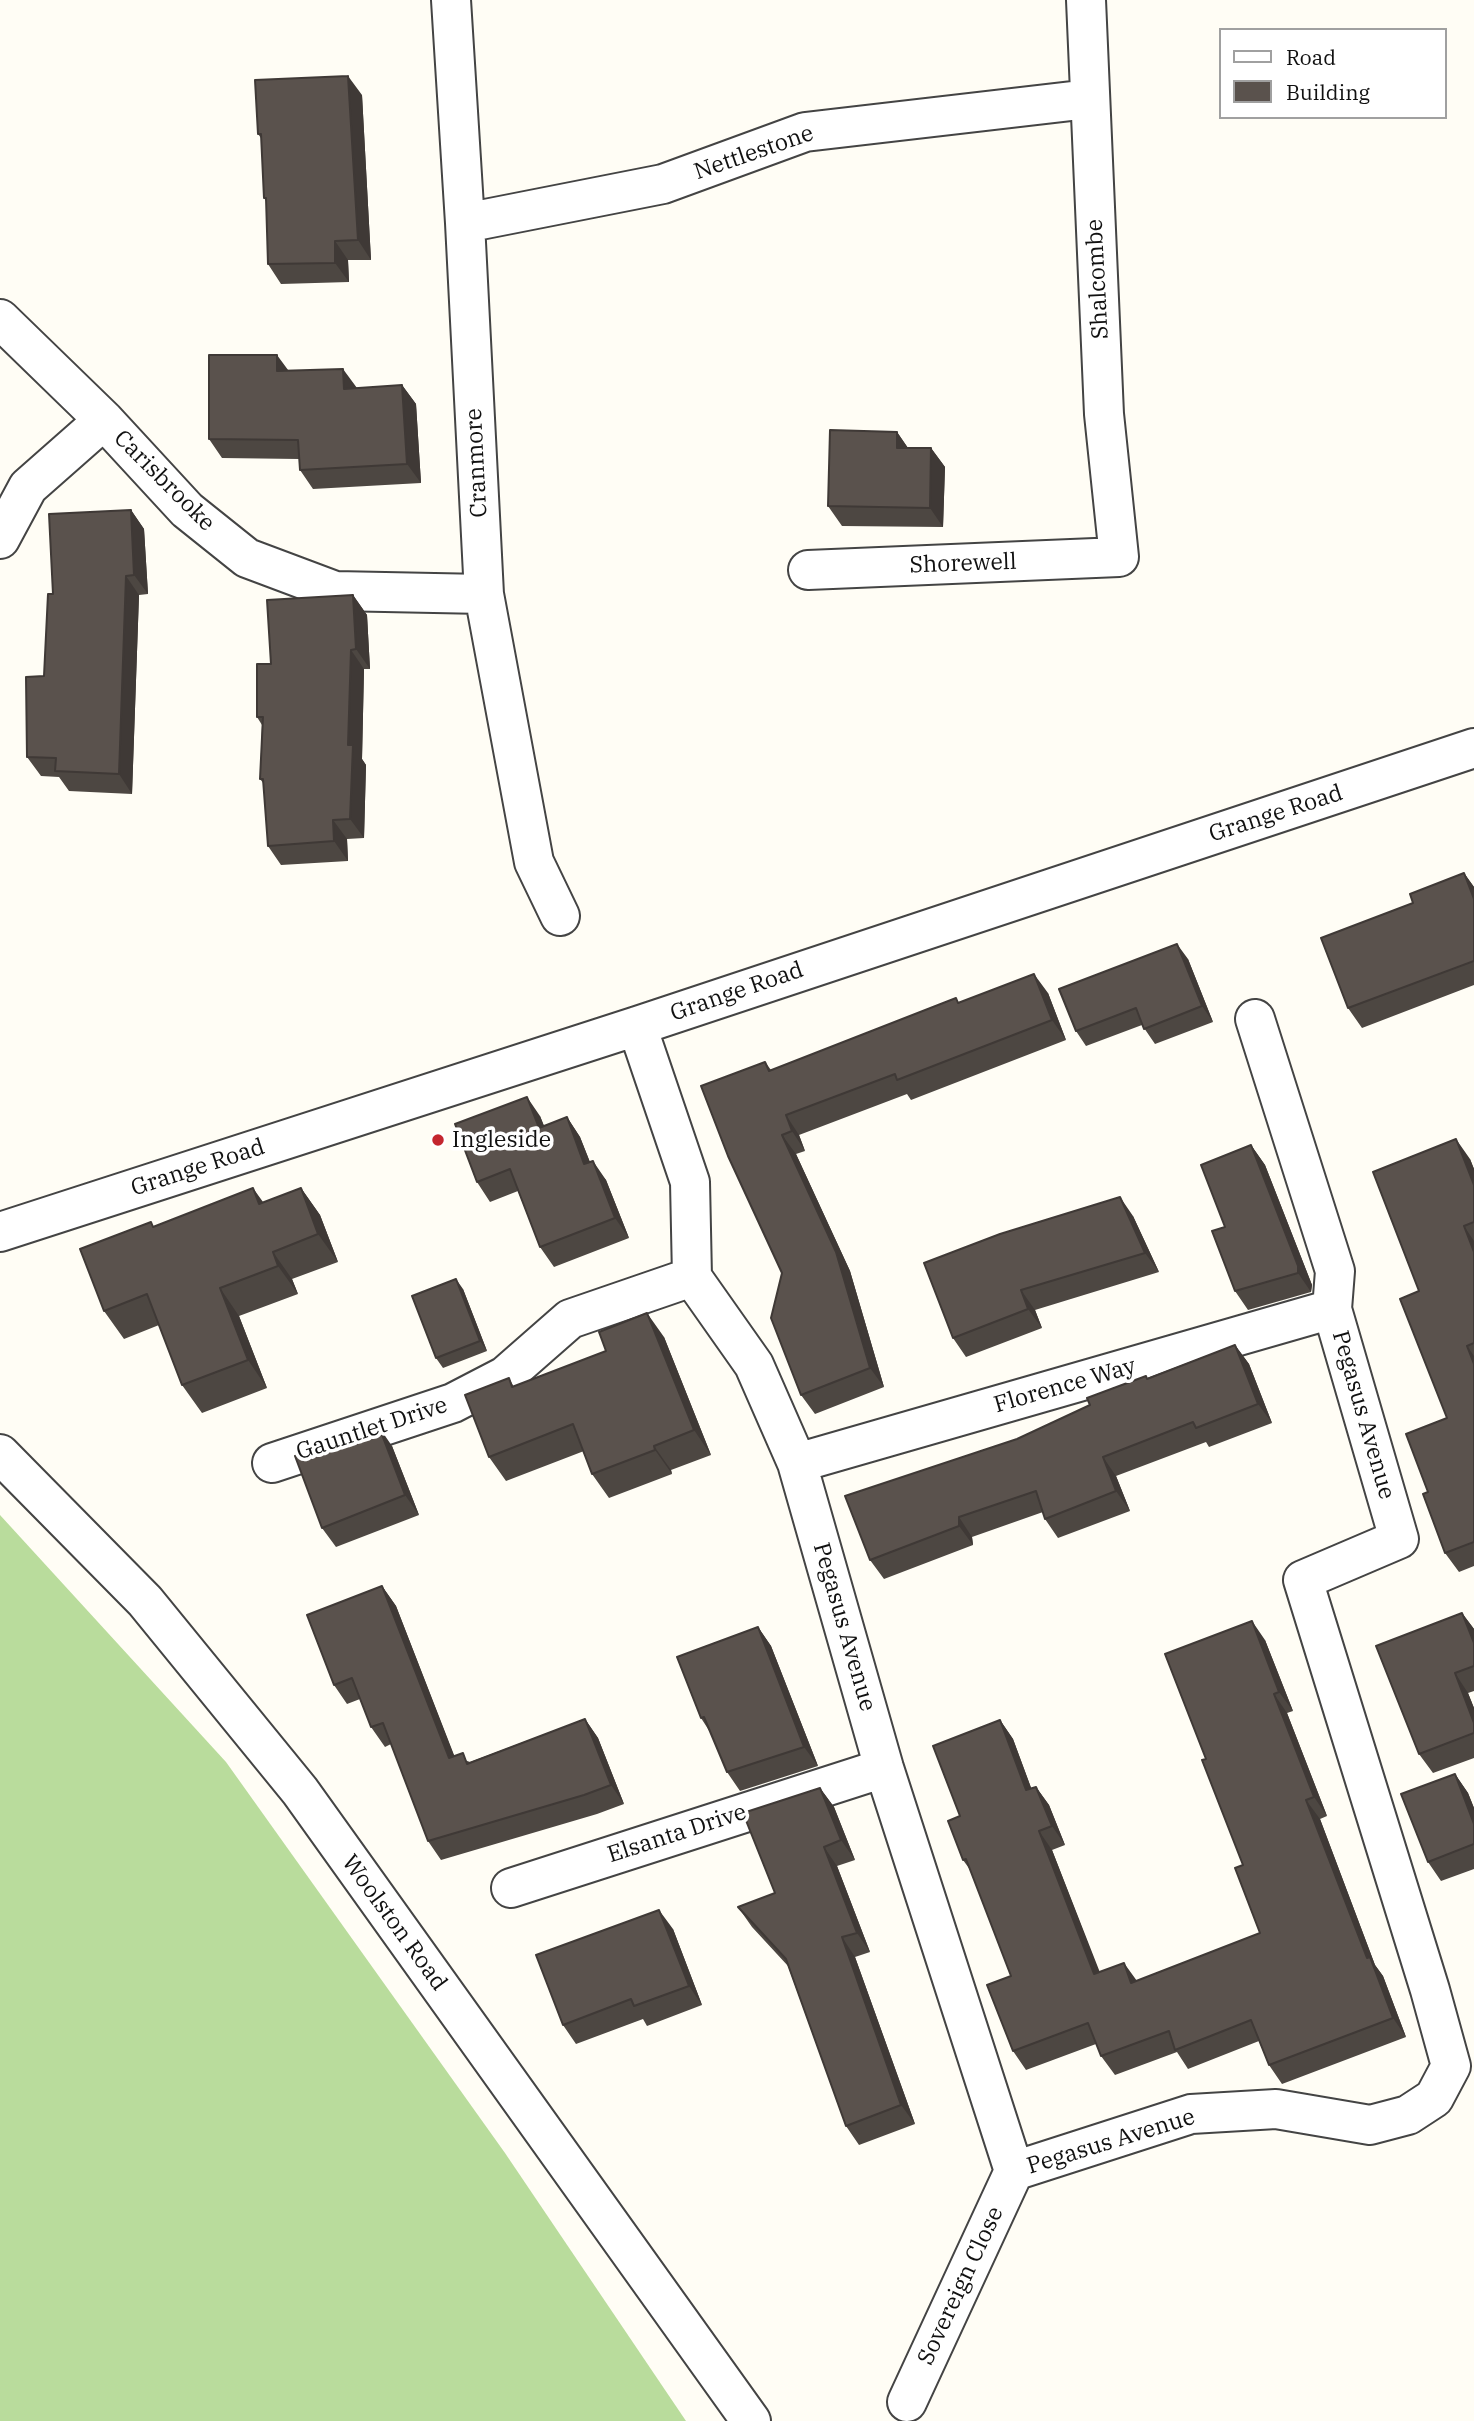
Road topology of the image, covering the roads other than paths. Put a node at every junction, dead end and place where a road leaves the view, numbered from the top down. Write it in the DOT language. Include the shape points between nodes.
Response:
graph roads {
  1 [pos="451,0"];
  2 [pos="1086,0"];
  3 [pos="1089,99"];
  4 [pos="465,223"];
  5 [pos="0,319"];
  6 [pos="104,420"];
  7 [pos="0,539"];
  8 [pos="1119,557"];
  9 [pos="807,570"];
  10 [pos="484,594"];
  11 [pos="1474,748"];
  12 [pos="560,916"];
  13 [pos="1255,1019"];
  14 [pos="637,1026"];
  15 [pos="0,1232"];
  16 [pos="692,1277"];
  17 [pos="1332,1309"];
  18 [pos="0,1454"];
  19 [pos="272,1462"];
  20 [pos="797,1463"];
  21 [pos="884,1768"];
  22 [pos="511,1888"];
  23 [pos="1014,2171"];
  24 [pos="907,2402"];
  25 [pos="751,2421"];
  1 -- 4 [label="street, Cranmore"];
  2 -- 3 [label="street, Shalcombe"];
  3 -- 4 [label="street, Nettlestone" via="805,132 663,184"];
  3 -- 8 [label="street, Shalcombe" via="1104,414"];
  4 -- 10 [label="street, Cranmore"];
  5 -- 6 [label="street, Carisbrooke"];
  6 -- 7 [label="street" via="28,487"];
  6 -- 10 [label="street, Carisbrooke" via="187,510 247,558 335,591"];
  8 -- 9 [label="street, Shorewell"];
  10 -- 12 [label="street, Cranmore" via="534,862"];
  11 -- 14 [label="street, Grange Road"];
  13 -- 17 [label="street, Pegasus Avenue" via="1335,1271"];
  14 -- 15 [label="street, Grange Road"];
  14 -- 16 [label="street" via="690,1182"];
  16 -- 19 [label="street, Gauntlet Drive" via="570,1320 505,1377 453,1403"];
  16 -- 20 [label="street, Pegasus Avenue" via="754,1366"];
  17 -- 20 [label="street, Florence Way"];
  17 -- 23 [label="street, Pegasus Avenue" via="1399,1539 1303,1580 1451,2066 1434,2098 1408,2115 1370,2125 1276,2109 1191,2114"];
  18 -- 25 [label="street, Woolston Road" via="145,1601 300,1791"];
  20 -- 21 [label="street, Pegasus Avenue"];
  21 -- 22 [label="street, Elsanta Drive"];
  21 -- 23 [label="street, Pegasus Avenue"];
  23 -- 24 [label="street, Sovereign Close"];
}
